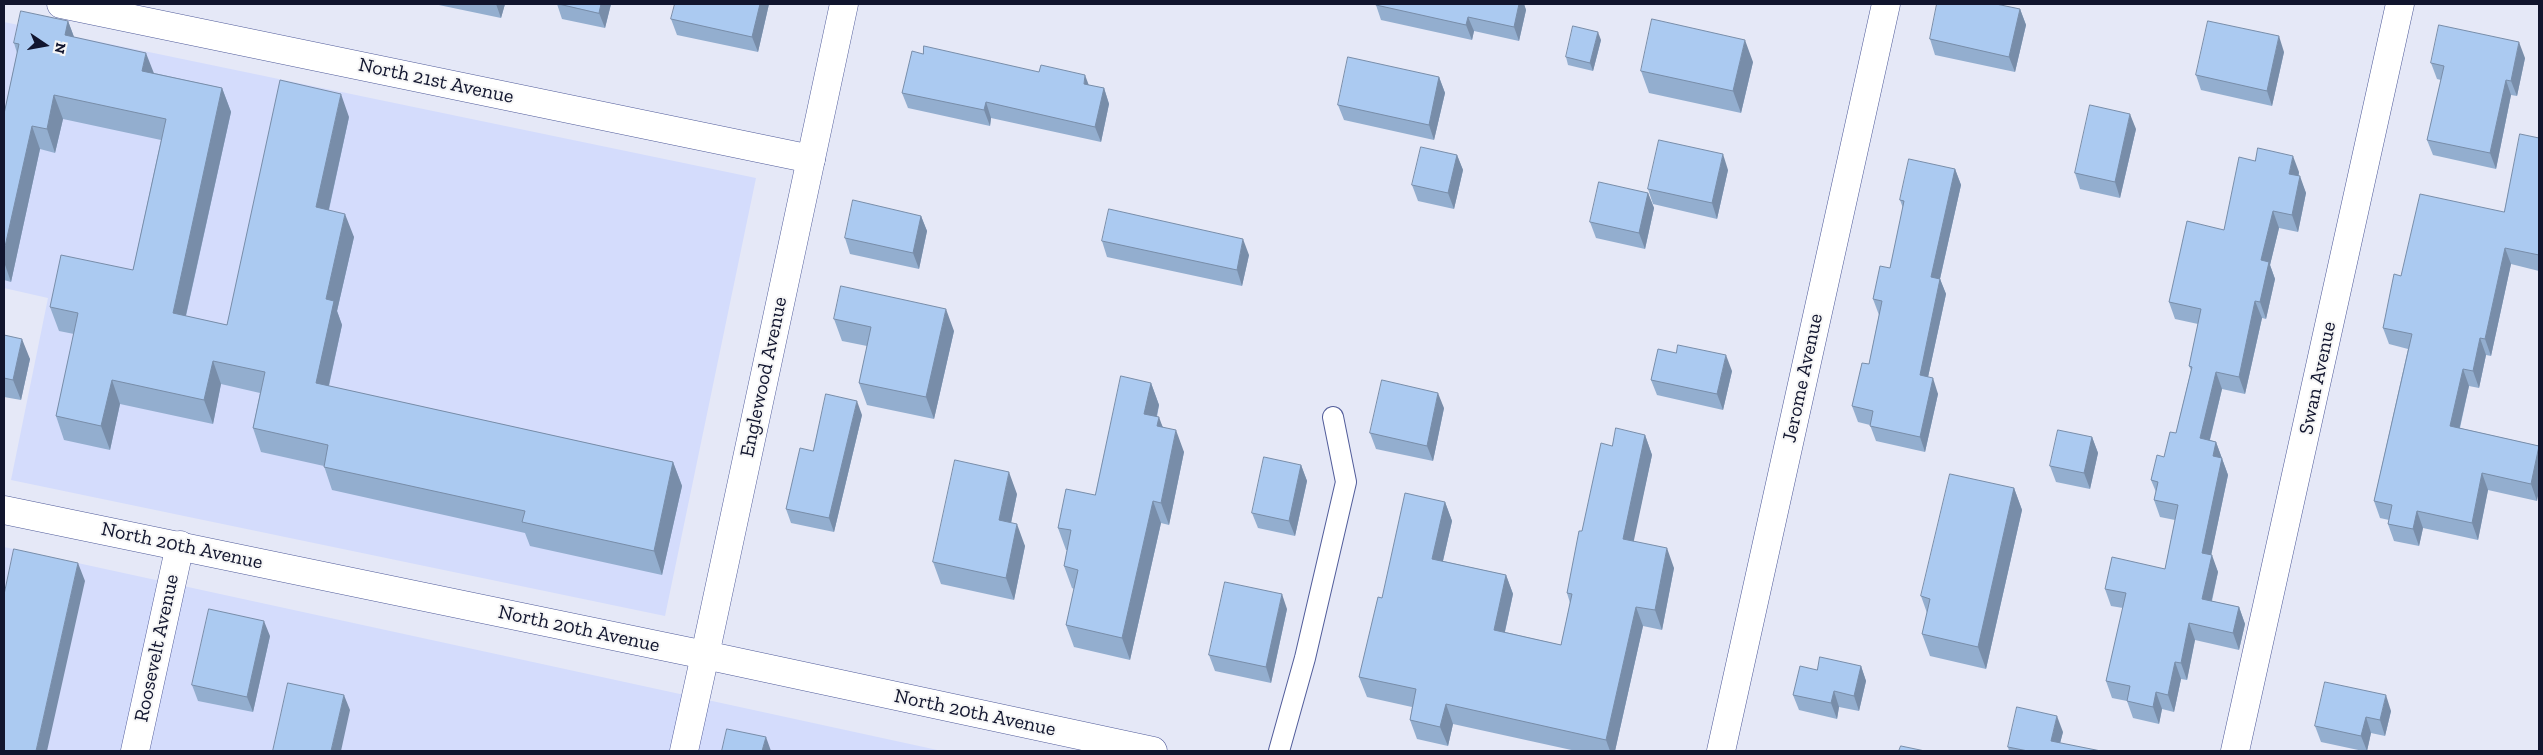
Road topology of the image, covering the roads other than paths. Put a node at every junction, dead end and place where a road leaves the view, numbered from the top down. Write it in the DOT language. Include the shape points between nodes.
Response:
graph roads {
  1 [pos="61,4"];
  2 [pos="844,4"];
  3 [pos="1886,4"];
  4 [pos="2400,4"];
  5 [pos="811,159"];
  6 [pos="1333,417"];
  7 [pos="4,510"];
  8 [pos="180,546"];
  9 [pos="705,655"];
  10 [pos="135,751"];
  11 [pos="684,751"];
  12 [pos="1153,751"];
  13 [pos="1279,751"];
  14 [pos="1721,751"];
  15 [pos="2235,751"];
  1 -- 5 [label="street, North 21st Avenue"];
  2 -- 5 [label="street, Englewood Avenue"];
  3 -- 14 [label="street, Jerome Avenue"];
  4 -- 15 [label="street, Swan Avenue"];
  5 -- 9 [label="street, Englewood Avenue"];
  6 -- 13 [label="lane" via="1346,482 1305,658"];
  7 -- 8 [label="street, North 20th Avenue"];
  8 -- 9 [label="street, North 20th Avenue"];
  8 -- 10 [label="street, Roosevelt Avenue"];
  9 -- 11 [label="street, Englewood Avenue"];
  9 -- 12 [label="street, North 20th Avenue"];
}
